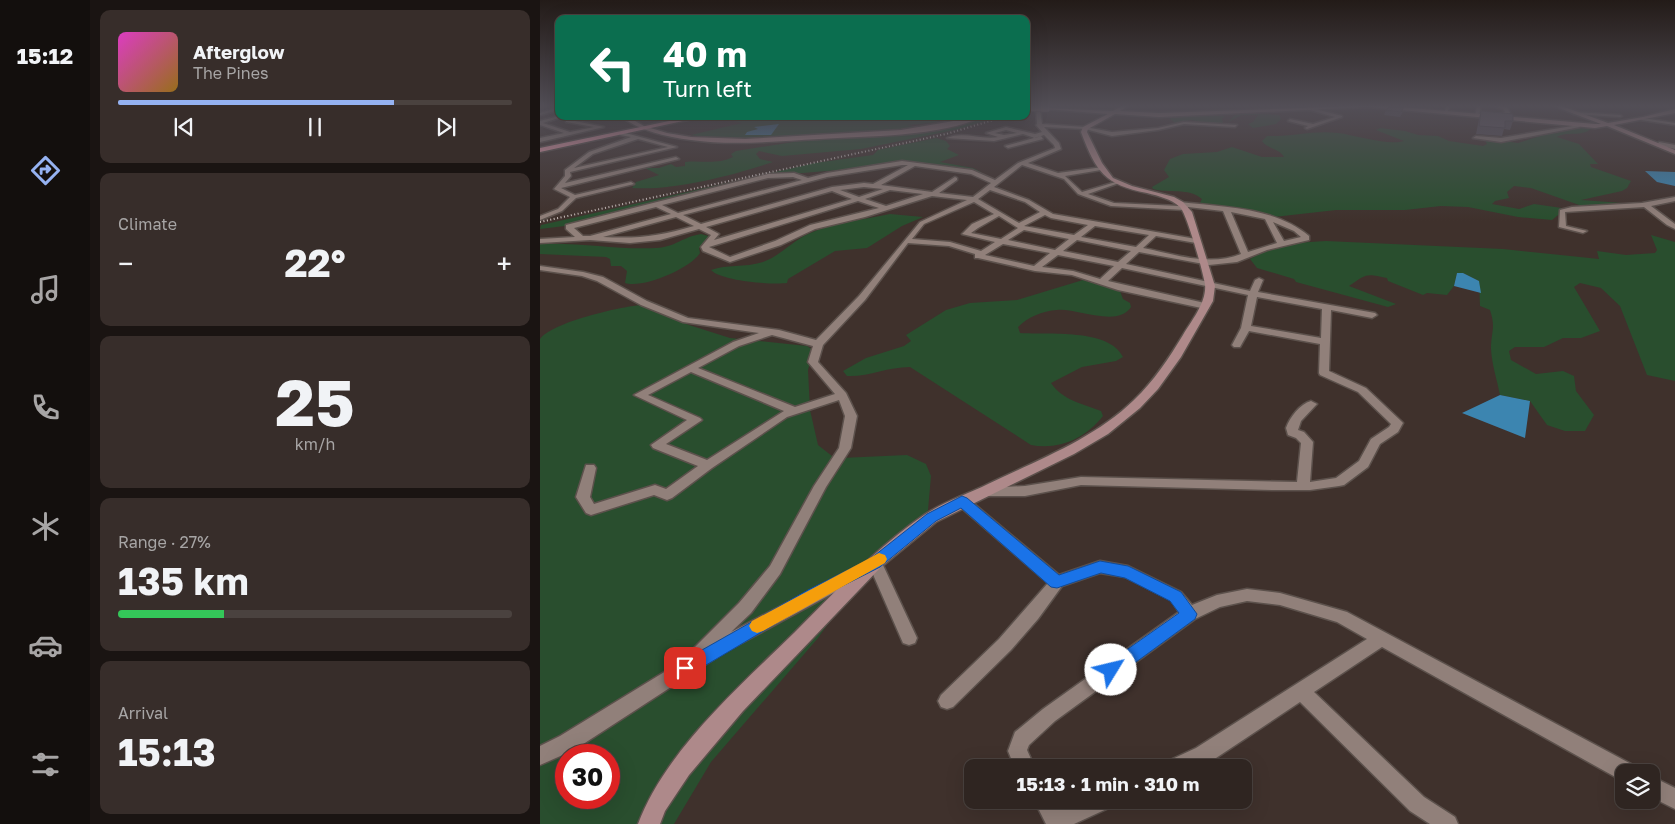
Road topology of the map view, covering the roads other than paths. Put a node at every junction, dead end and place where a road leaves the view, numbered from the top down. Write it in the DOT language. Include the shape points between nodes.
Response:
graph roads {
  1 [pos="573,143"];
  2 [pos="617,143"];
  3 [pos="661,143"];
  4 [pos="1019,143"];
  5 [pos="1056,143"];
  6 [pos="1089,143"];
  7 [pos="1659,144"];
  8 [pos="1008,146"];
  9 [pos="1675,147"];
  10 [pos="540,150"];
  11 [pos="1675,152"];
  12 [pos="676,159"];
  13 [pos="916,163"];
  14 [pos="1022,163"];
  15 [pos="1101,168"];
  16 [pos="866,169"];
  17 [pos="567,171"];
  18 [pos="1059,175"];
  19 [pos="890,178"];
  20 [pos="955,179"];
  21 [pos="807,180"];
  22 [pos="1117,182"];
  23 [pos="631,184"];
  24 [pos="992,185"];
  25 [pos="561,186"];
  26 [pos="874,186"];
  27 [pos="894,188"];
  28 [pos="832,189"];
  29 [pos="716,190"];
  30 [pos="934,193"];
  31 [pos="1082,194"];
  32 [pos="574,197"];
  33 [pos="737,199"];
  34 [pos="859,199"];
  35 [pos="974,199"];
  36 [pos="1675,199"];
  37 [pos="1646,204"];
  38 [pos="657,205"];
  39 [pos="1183,206"];
  40 [pos="887,209"];
  41 [pos="1226,209"];
  42 [pos="761,210"];
  43 [pos="1042,213"];
  44 [pos="769,214"];
  45 [pos="998,214"];
  46 [pos="676,215"];
  47 [pos="777,217"];
  48 [pos="540,218"];
  49 [pos="1268,218"];
  50 [pos="785,221"];
  51 [pos="1092,224"];
  52 [pos="699,227"];
  53 [pos="1021,227"];
  54 [pos="1675,227"];
  55 [pos="806,230"];
  56 [pos="1583,231"];
  57 [pos="1154,234"];
  58 [pos="581,238"];
  59 [pos="590,238"];
  60 [pos="1076,238"];
  61 [pos="540,241"];
  62 [pos="908,241"];
  63 [pos="1196,241"];
  64 [pos="1001,242"];
  65 [pos="707,244"];
  66 [pos="1281,244"];
  67 [pos="1138,250"];
  68 [pos="1056,253"];
  69 [pos="982,254"];
  70 [pos="1245,255"];
  71 [pos="1202,262"];
  72 [pos="1121,266"];
  73 [pos="540,268"];
  74 [pos="1035,268"];
  75 [pos="1259,280"];
  76 [pos="1104,282"];
  77 [pos="1209,284"];
  78 [pos="1253,294"];
  79 [pos="1206,306"];
  80 [pos="1327,308"];
  81 [pos="1372,316"];
  82 [pos="1246,328"];
  83 [pos="772,332"];
  84 [pos="1326,342"];
  85 [pos="818,344"];
  86 [pos="1237,345"];
  87 [pos="690,368"];
  88 [pos="842,395"];
  89 [pos="1310,404"];
  90 [pos="794,411"];
  91 [pos="708,465"];
  92 [pos="590,468"];
  93 [pos="1303,486"];
  94 [pos="978,494"];
  95 [pos="962,501"];
  96 [pos="875,563"];
  97 [pos="1057,582"];
  98 [pos="1189,614"];
  99 [pos="909,638"];
  100 [pos="1381,639"];
  101 [pos="685,668"];
  102 [pos="1301,691"];
  103 [pos="947,701"];
  104 [pos="540,756"];
  105 [pos="1021,759"];
  106 [pos="1194,759"];
  107 [pos="1615,766"];
  108 [pos="1660,791"];
  109 [pos="1675,799"];
  110 [pos="1049,809"];
  111 [pos="1084,809"];
  112 [pos="649,824"];
  113 [pos="1448,824"];
  1 -- 10 [label="highway"];
  2 -- 17 [label="street" via="596,150"];
  3 -- 17 [label="street" via="674,147"];
  4 -- 8 [label="street"];
  5 -- 14 [label="street" via="1058,149"];
  6 -- 15 [label="street"];
  7 -- 9 [label="street"];
  7 -- 11 [label="street"];
  12 -- 25 [label="street"];
  13 -- 16 [label="street"];
  13 -- 19 [label="street"];
  13 -- 24 [label="street" via="972,172"];
  14 -- 18 [label="street"];
  14 -- 24 [label="street"];
  15 -- 18 [label="street"];
  15 -- 22 [label="street"];
  16 -- 19 [label="street"];
  16 -- 21 [label="street"];
  17 -- 25 [label="street" via="568,176"];
  18 -- 31 [label="street"];
  19 -- 26 [label="street"];
  20 -- 30 [label="street"];
  21 -- 28 [label="street"];
  21 -- 29 [label="street" via="794,175 768,176"];
  21 -- 33 [label="street"];
  22 -- 31 [label="street"];
  22 -- 39 [label="street" via="1163,195"];
  23 -- 32 [label="street"];
  24 -- 35 [label="street"];
  24 -- 43 [label="street" via="1027,201"];
  25 -- 32 [label="street" via="557,189"];
  26 -- 27 [label="street"];
  26 -- 28 [label="street"];
  27 -- 30 [label="street"];
  27 -- 34 [label="street"];
  28 -- 34 [label="street"];
  28 -- 42 [label="street"];
  29 -- 33 [label="street"];
  29 -- 38 [label="street"];
  30 -- 35 [label="street"];
  30 -- 40 [label="street"];
  31 -- 39 [label="street" via="1113,205"];
  32 -- 48 [label="street" via="554,214"];
  33 -- 42 [label="street"];
  33 -- 46 [label="street"];
  34 -- 40 [label="street"];
  34 -- 50 [label="street"];
  35 -- 45 [label="street"];
  35 -- 62 [label="street" via="922,223"];
  36 -- 37 [label="street"];
  37 -- 54 [label="street"];
  37 -- 56 [label="street" via="1562,211 1563,227"];
  38 -- 46 [label="street"];
  38 -- 58 [label="street" via="568,228"];
  39 -- 41 [label="street"];
  39 -- 63 [label="street"];
  40 -- 55 [label="street"];
  41 -- 49 [label="street"];
  41 -- 70 [label="street"];
  42 -- 44 [label="street"];
  42 -- 52 [label="street"];
  43 -- 51 [label="street"];
  43 -- 53 [label="street"];
  45 -- 53 [label="street"];
  45 -- 64 [label="street" via="966,234"];
  46 -- 52 [label="street"];
  46 -- 59 [label="street"];
  47 -- 50 [label="street"];
  49 -- 66 [label="street"];
  49 -- 66 [label="street" via="1293,228 1306,238"];
  50 -- 55 [label="street"];
  50 -- 65 [label="street"];
  51 -- 57 [label="street"];
  51 -- 60 [label="street"];
  52 -- 59 [label="street" via="646,241"];
  52 -- 65 [label="street" via="715,234"];
  53 -- 60 [label="street"];
  53 -- 64 [label="street"];
  55 -- 65 [label="street" via="730,260 706,249"];
  57 -- 63 [label="street"];
  57 -- 67 [label="street"];
  58 -- 59 [label="street"];
  58 -- 61 [label="street"];
  60 -- 67 [label="street"];
  60 -- 68 [label="street"];
  62 -- 69 [label="street" via="950,244"];
  62 -- 85 [label="street" via="862,298"];
  63 -- 71 [label="street"];
  64 -- 68 [label="street"];
  64 -- 69 [label="street"];
  66 -- 70 [label="street"];
  67 -- 71 [label="street"];
  67 -- 72 [label="street"];
  68 -- 72 [label="street"];
  68 -- 74 [label="street"];
  69 -- 74 [label="street" via="978,256"];
  70 -- 71 [label="street" via="1218,262"];
  71 -- 77 [label="street"];
  72 -- 76 [label="street"];
  72 -- 77 [label="street"];
  73 -- 83 [label="street" via="600,279 644,303 686,320"];
  74 -- 76 [label="street" via="1073,273"];
  75 -- 78 [label="street"];
  76 -- 79 [label="street"];
  77 -- 78 [label="street"];
  77 -- 79 [label="street"];
  78 -- 80 [label="street"];
  78 -- 82 [label="street"];
  79 -- 94 [label="street" via="1175,357 1136,405 1103,431 1069,451"];
  80 -- 81 [label="street"];
  80 -- 84 [label="street"];
  82 -- 84 [label="street"];
  82 -- 86 [label="street"];
  83 -- 85 [label="street"];
  83 -- 87 [label="street" via="736,344"];
  84 -- 93 [label="street" via="1324,373 1362,390 1397,423 1394,429 1375,442 1357,471 1339,482"];
  85 -- 88 [label="street" via="813,362"];
  87 -- 90 [label="street"];
  87 -- 91 [label="street" via="639,395 696,420 657,444"];
  88 -- 90 [label="street"];
  88 -- 101 [label="street" via="851,416 845,448 820,486 798,532 775,570 745,608"];
  89 -- 93 [label="street" via="1291,427 1292,432 1307,442"];
  90 -- 91 [label="street"];
  91 -- 92 [label="street" via="667,494 655,490 590,510 583,497"];
  93 -- 94 [label="street" via="1184,485 1110,480"];
  94 -- 95 [label="street"];
  95 -- 96 [label="street" via="931,518"];
  95 -- 97 [label="street"];
  96 -- 99 [label="street"];
  96 -- 101 [label="street"];
  96 -- 112 [label="street" via="736,704 687,760 656,805"];
  97 -- 98 [label="street" via="1100,567 1128,572 1176,596"];
  97 -- 103 [label="street" via="1002,649"];
  98 -- 100 [label="street" via="1217,601 1247,595 1280,599 1341,616"];
  98 -- 105 [label="street" via="1049,715 1022,739 1017,751"];
  100 -- 102 [label="street"];
  100 -- 107 [label="street"];
  101 -- 104 [label="street" via="567,743"];
  102 -- 106 [label="street"];
  102 -- 113 [label="street" via="1417,804"];
  108 -- 109 [label="street"];
  110 -- 111 [label="street" via="1056,822"];
}
